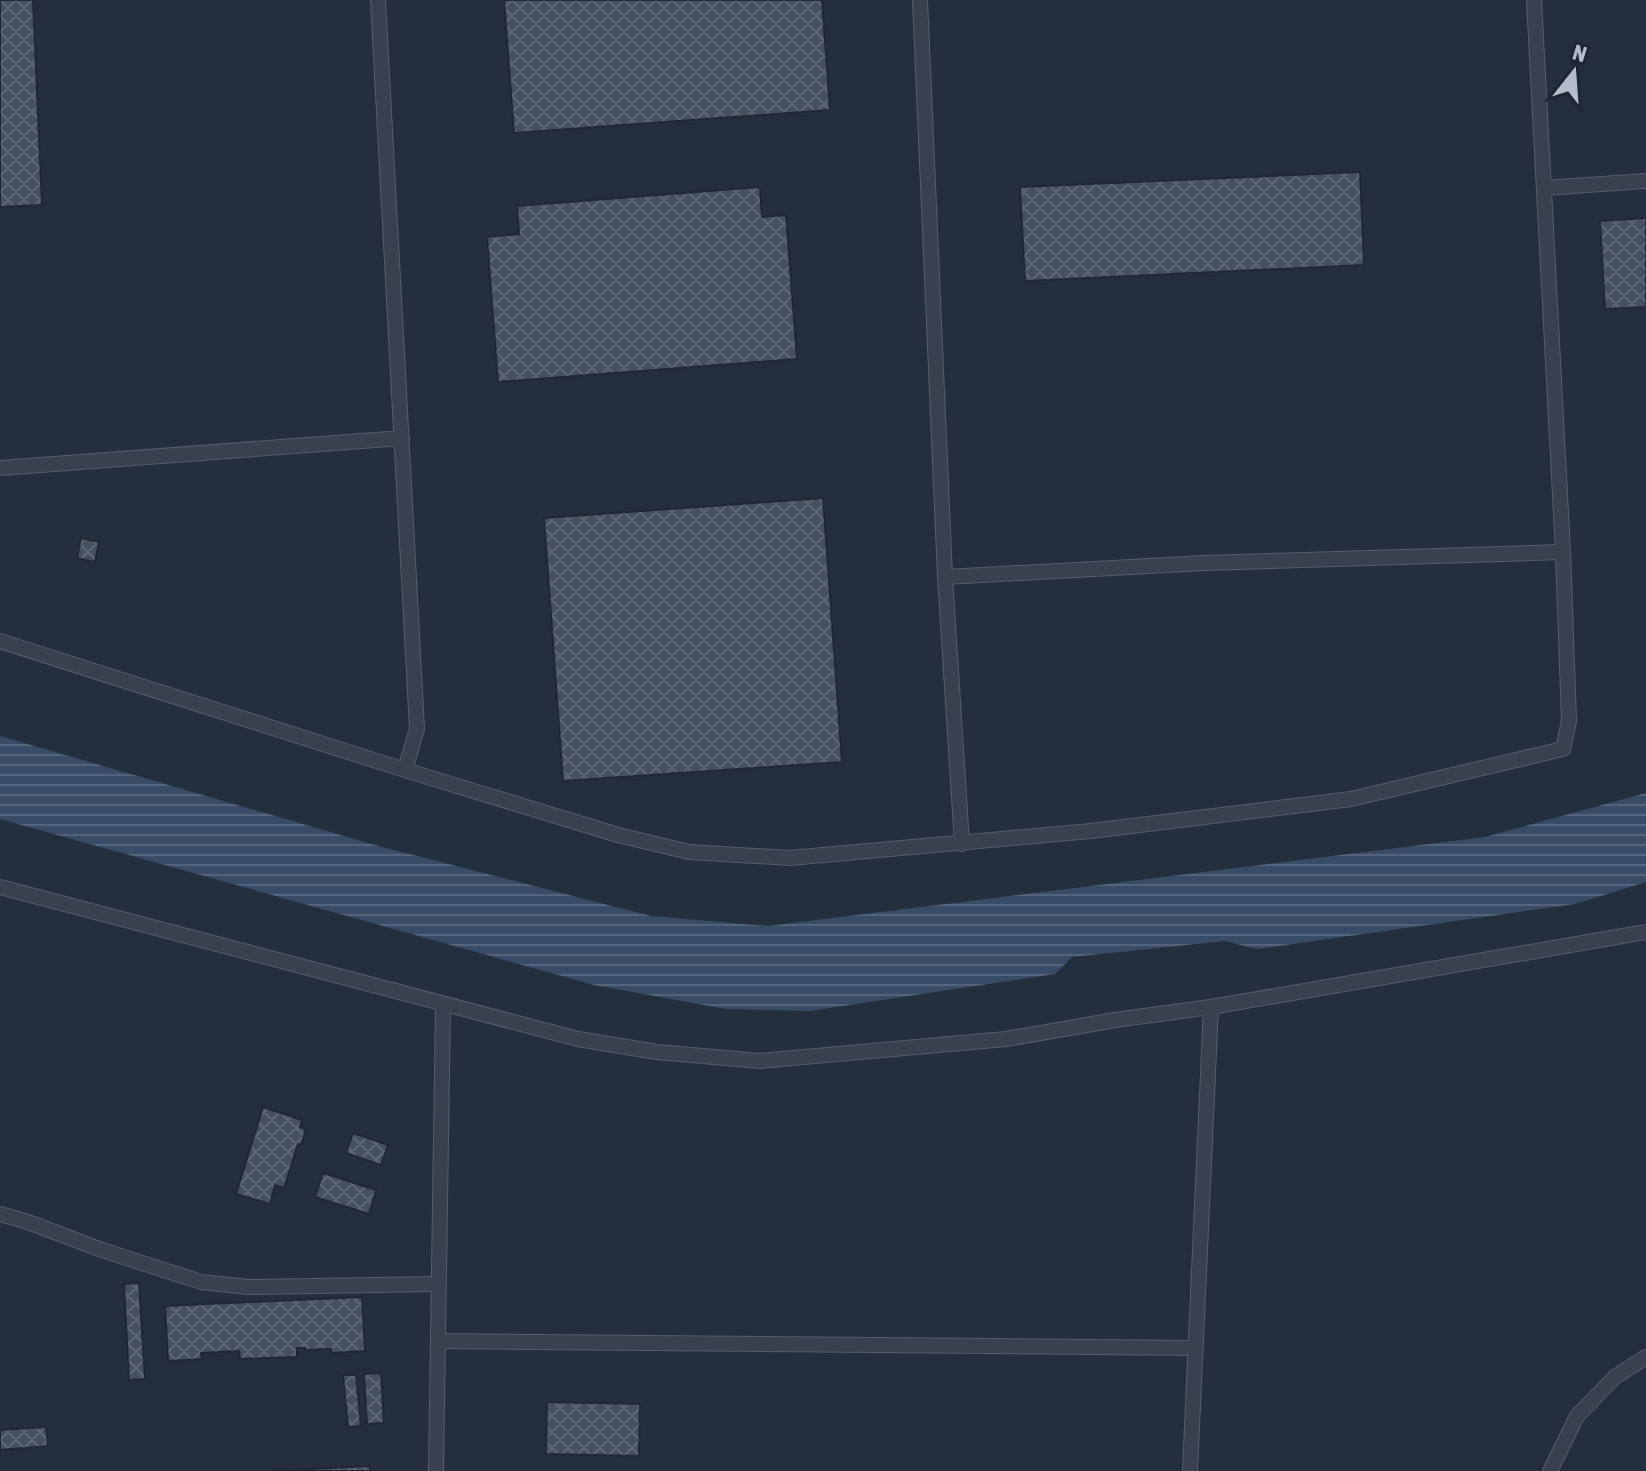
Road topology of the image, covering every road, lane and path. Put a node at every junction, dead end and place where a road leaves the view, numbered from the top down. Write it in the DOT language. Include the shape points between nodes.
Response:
graph roads {
  1 [pos="378,0"];
  2 [pos="920,0"];
  3 [pos="1534,0"];
  4 [pos="1646,181"];
  5 [pos="1544,188"];
  6 [pos="402,438"];
  7 [pos="0,468"];
  8 [pos="1563,552"];
  9 [pos="945,577"];
  10 [pos="0,641"];
  11 [pos="405,770"];
  12 [pos="962,844"];
  13 [pos="0,887"];
  14 [pos="1646,932"];
  15 [pos="443,1005"];
  16 [pos="1211,1007"];
  17 [pos="0,1214"];
  18 [pos="438,1284"];
  19 [pos="438,1341"];
  20 [pos="1195,1348"];
  21 [pos="1646,1357"];
  22 [pos="436,1471"];
  23 [pos="1190,1471"];
  24 [pos="1550,1471"];
  1 -- 6 [label="lane"];
  2 -- 9 [label="lane"];
  3 -- 5 [label="lane"];
  4 -- 5 [label="lane"];
  5 -- 8 [label="lane"];
  6 -- 7 [label="lane"];
  6 -- 11 [label="lane" via="417,729"];
  8 -- 9 [label="lane"];
  8 -- 12 [label="lane" via="1569,721 1563,749 1351,799"];
  9 -- 12 [label="lane"];
  10 -- 11 [label="lane"];
  11 -- 12 [label="lane" via="689,852 790,858"];
  13 -- 15 [label="lane"];
  14 -- 16 [label="lane"];
  15 -- 16 [label="lane" via="578,1039 760,1061 1006,1039"];
  15 -- 18 [label="lane"];
  16 -- 20 [label="lane"];
  17 -- 18 [label="lane" via="201,1282 248,1287"];
  18 -- 19 [label="lane"];
  19 -- 20 [label="lane"];
  19 -- 22 [label="lane"];
  20 -- 23 [label="lane"];
  21 -- 24 [label="lane" via="1615,1377 1577,1416"];
}
